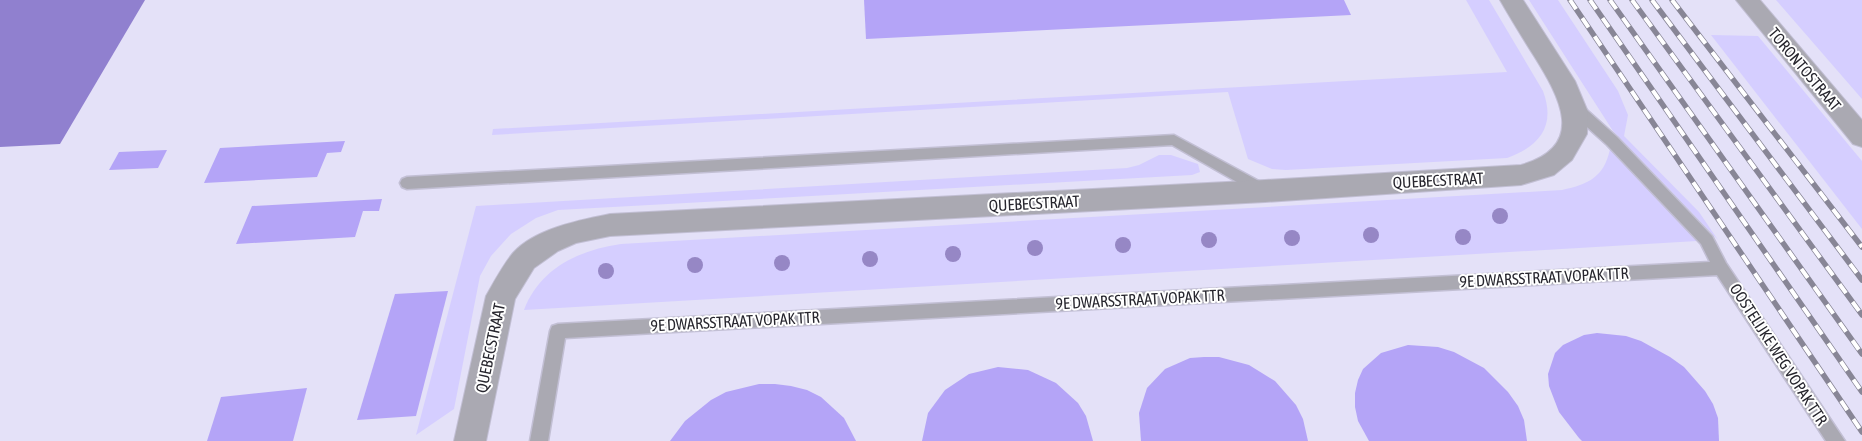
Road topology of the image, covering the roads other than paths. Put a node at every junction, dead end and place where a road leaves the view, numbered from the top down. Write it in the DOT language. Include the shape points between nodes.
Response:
graph roads {
  1 [pos="1511,0"];
  2 [pos="1747,0"];
  3 [pos="1572,104"];
  4 [pos="1862,137"];
  5 [pos="407,183"];
  6 [pos="1264,191"];
  7 [pos="1721,268"];
  8 [pos="470,441"];
  9 [pos="539,441"];
  10 [pos="1836,441"];
  1 -- 3 [label="street, QUEBECSTRAAT" via="1566,87"];
  2 -- 4 [label="street, TORONTOSTRAAT"];
  3 -- 6 [label="street, QUEBECSTRAAT" via="1574,134 1563,153 1545,168 1521,175"];
  3 -- 7 [label="lane, OOSTELIJKE WEG VOPAK TTR" via="1707,240"];
  5 -- 6 [label="lane" via="1174,140"];
  6 -- 8 [label="street, QUEBECSTRAAT" via="610,225 572,233 548,243 524,260 501,296"];
  7 -- 9 [label="lane, 9E DWARSSTRAAT VOPAK TTR" via="558,331"];
  7 -- 10 [label="lane, OOSTELIJKE WEG VOPAK TTR"];
}
